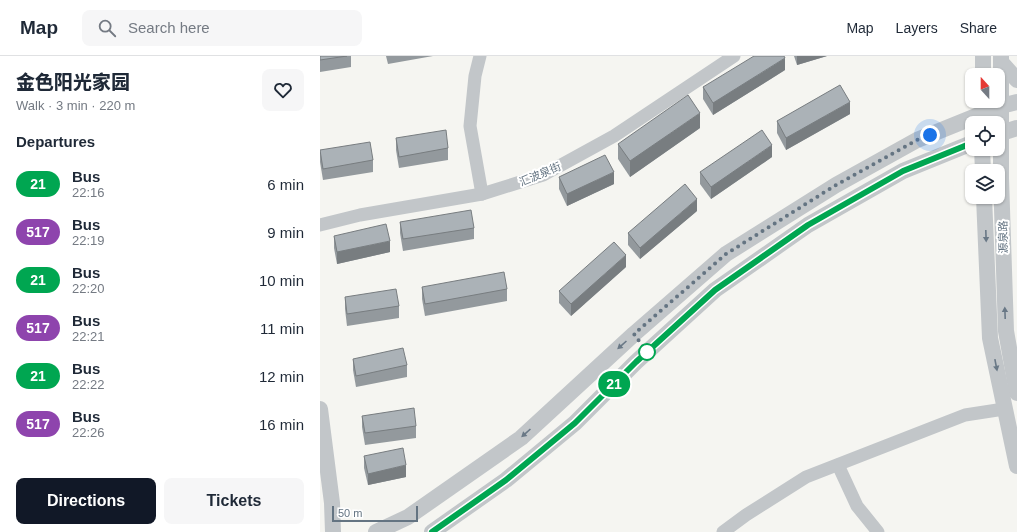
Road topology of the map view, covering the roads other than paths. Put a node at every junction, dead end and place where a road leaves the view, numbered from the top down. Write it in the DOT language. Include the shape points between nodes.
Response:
graph roads {
  1 [pos="480,56"];
  2 [pos="734,56"];
  3 [pos="983,56"];
  4 [pos="1001,59"];
  5 [pos="983,68"];
  6 [pos="1017,80"];
  7 [pos="1017,102"];
  8 [pos="1005,105"];
  9 [pos="996,108"];
  10 [pos="982,113"];
  11 [pos="1017,128"];
  12 [pos="1005,132"];
  13 [pos="965,146"];
  14 [pos="1001,156"];
  15 [pos="482,194"];
  16 [pos="984,204"];
  17 [pos="320,225"];
  18 [pos="1017,393"];
  19 [pos="320,409"];
  20 [pos="1004,409"];
  21 [pos="838,465"];
  22 [pos="1017,466"];
  23 [pos="324,471"];
  24 [pos="333,532"];
  25 [pos="376,532"];
  26 [pos="432,532"];
  27 [pos="723,532"];
  28 [pos="878,532"];
  1 -- 15 [label="street" via="475,76 470,126"];
  2 -- 15 [label="street, 汇波泉街" via="614,136 576,158 543,175"];
  3 -- 5 [label="street"];
  4 -- 6 [label="street"];
  7 -- 8 [label="street"];
  9 -- 10 [label="street"];
  10 -- 25 [label="street, one-way" via="910,144 836,185 726,254 520,438 408,517"];
  11 -- 12 [label="street"];
  13 -- 26 [label="street" via="903,171 808,225 715,290 636,362 575,423 506,480"];
  18 -- 14 [label="street, 源泉路, one-way" via="1006,331"];
  15 -- 17 [label="street, 汇波泉街" via="360,215"];
  16 -- 20 [label="street, 源泉路, one-way" via="990,338"];
  19 -- 23 [label="street"];
  20 -- 21 [label="street" via="966,415"];
  20 -- 22 [label="street, 源泉路"];
  21 -- 27 [label="street" via="806,477"];
  21 -- 28 [label="street" via="857,506"];
  23 -- 24 [label="street"];
}
